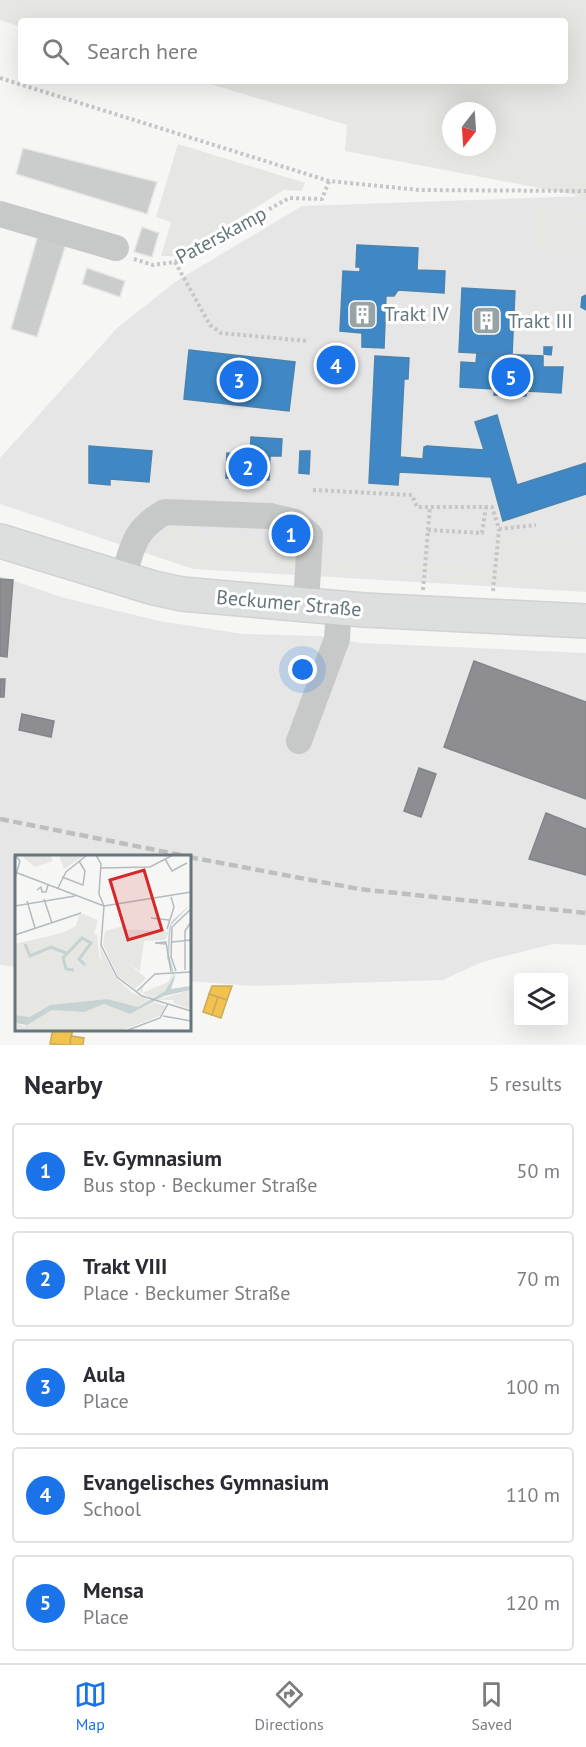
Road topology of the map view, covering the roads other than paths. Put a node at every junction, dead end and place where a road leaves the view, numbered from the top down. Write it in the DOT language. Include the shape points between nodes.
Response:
graph roads {
  1 [pos="0,214"];
  2 [pos="116,248"];
  3 [pos="0,541"];
  4 [pos="123,579"];
  5 [pos="306,605"];
  6 [pos="339,608"];
  7 [pos="586,621"];
  8 [pos="299,741"];
  1 -- 2 [label="street"];
  3 -- 4 [label="main road, Beckumer Straße"];
  4 -- 5 [label="main road, Beckumer Straße" via="182,594"];
  4 -- 5 [label="street" via="136,537 150,520 165,512 270,516 295,522 310,534"];
  5 -- 6 [label="main road, Beckumer Straße"];
  6 -- 7 [label="main road, Beckumer Straße"];
  6 -- 8 [label="street" via="337,639"];
}
